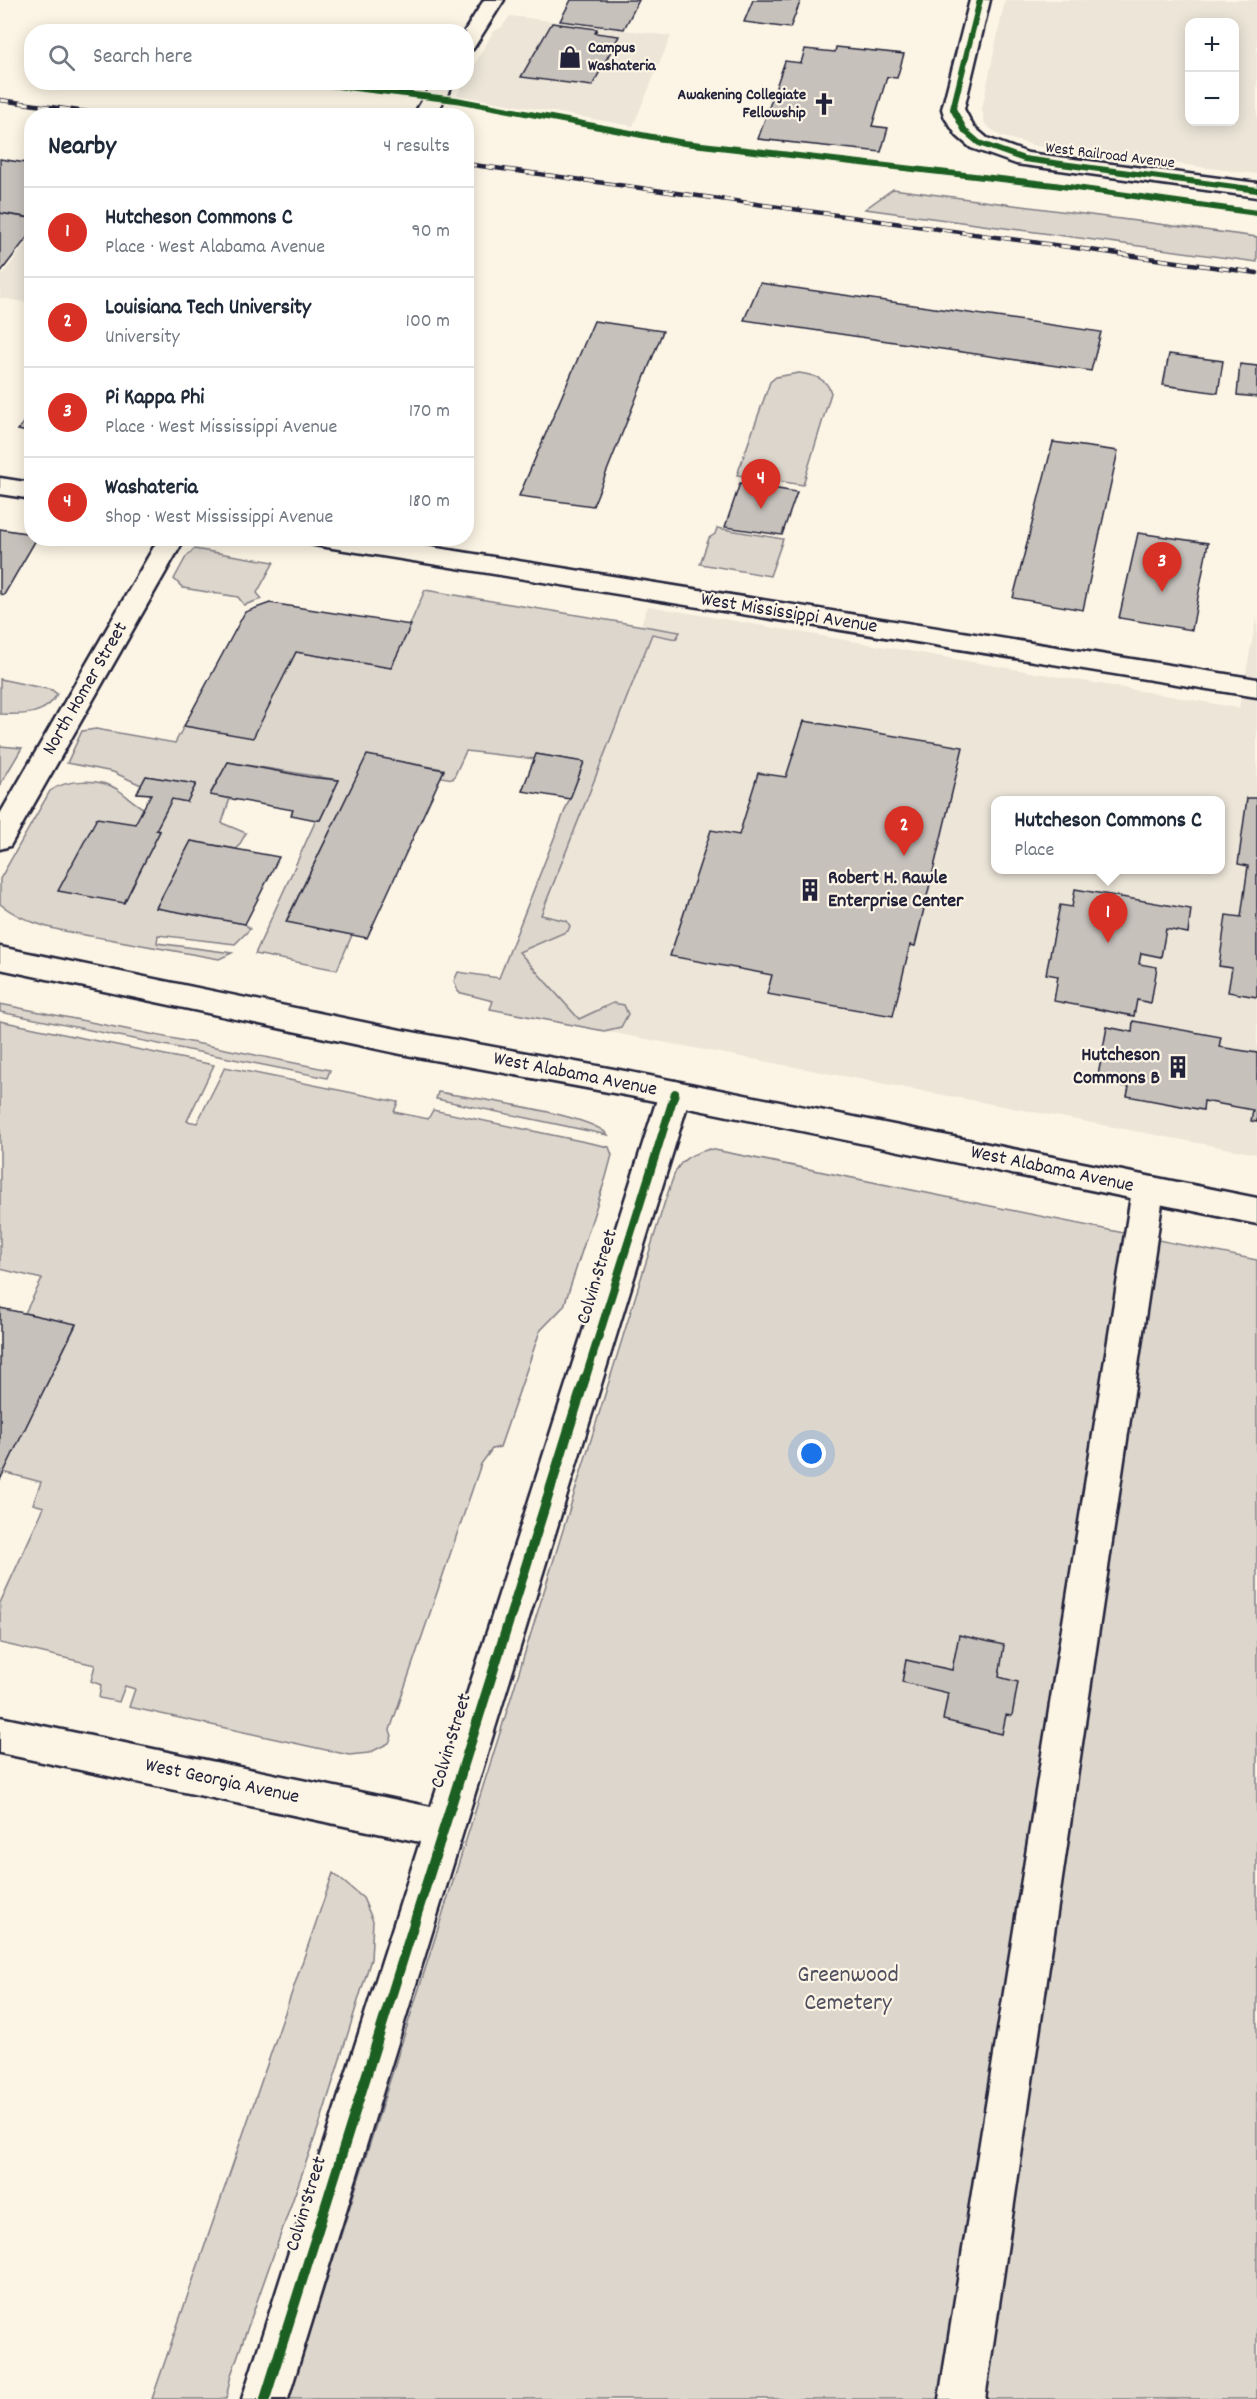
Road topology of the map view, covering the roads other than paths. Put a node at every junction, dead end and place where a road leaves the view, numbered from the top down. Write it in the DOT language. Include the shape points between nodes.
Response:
graph roads {
  1 [pos="494,0"];
  2 [pos="980,0"];
  3 [pos="474,32"];
  4 [pos="439,90"];
  5 [pos="429,108"];
  6 [pos="1257,190"];
  7 [pos="0,486"];
  8 [pos="24,490"];
  9 [pos="167,546"];
  10 [pos="370,546"];
  11 [pos="1257,688"];
  12 [pos="0,839"];
  13 [pos="0,958"];
  14 [pos="675,1093"];
  15 [pos="1148,1190"];
  16 [pos="1257,1211"];
  17 [pos="0,1735"];
  18 [pos="444,1828"];
  19 [pos="265,2399"];
  20 [pos="962,2399"];
  1 -- 3 [label="street"];
  2 -- 6 [label="street, West Railroad Avenue" via="953,109 956,118 979,143 1024,159"];
  4 -- 5 [label="street"];
  7 -- 8 [label="street"];
  9 -- 12 [label="street, North Homer Street"];
  10 -- 11 [label="street, West Mississippi Avenue"];
  13 -- 14 [label="street, West Alabama Avenue" via="401,1042"];
  14 -- 15 [label="street, West Alabama Avenue"];
  14 -- 18 [label="street, Colvin Street"];
  15 -- 16 [label="street, West Alabama Avenue"];
  15 -- 20 [label="street"];
  17 -- 18 [label="street, West Georgia Avenue"];
  18 -- 19 [label="street, Colvin Street"];
}
